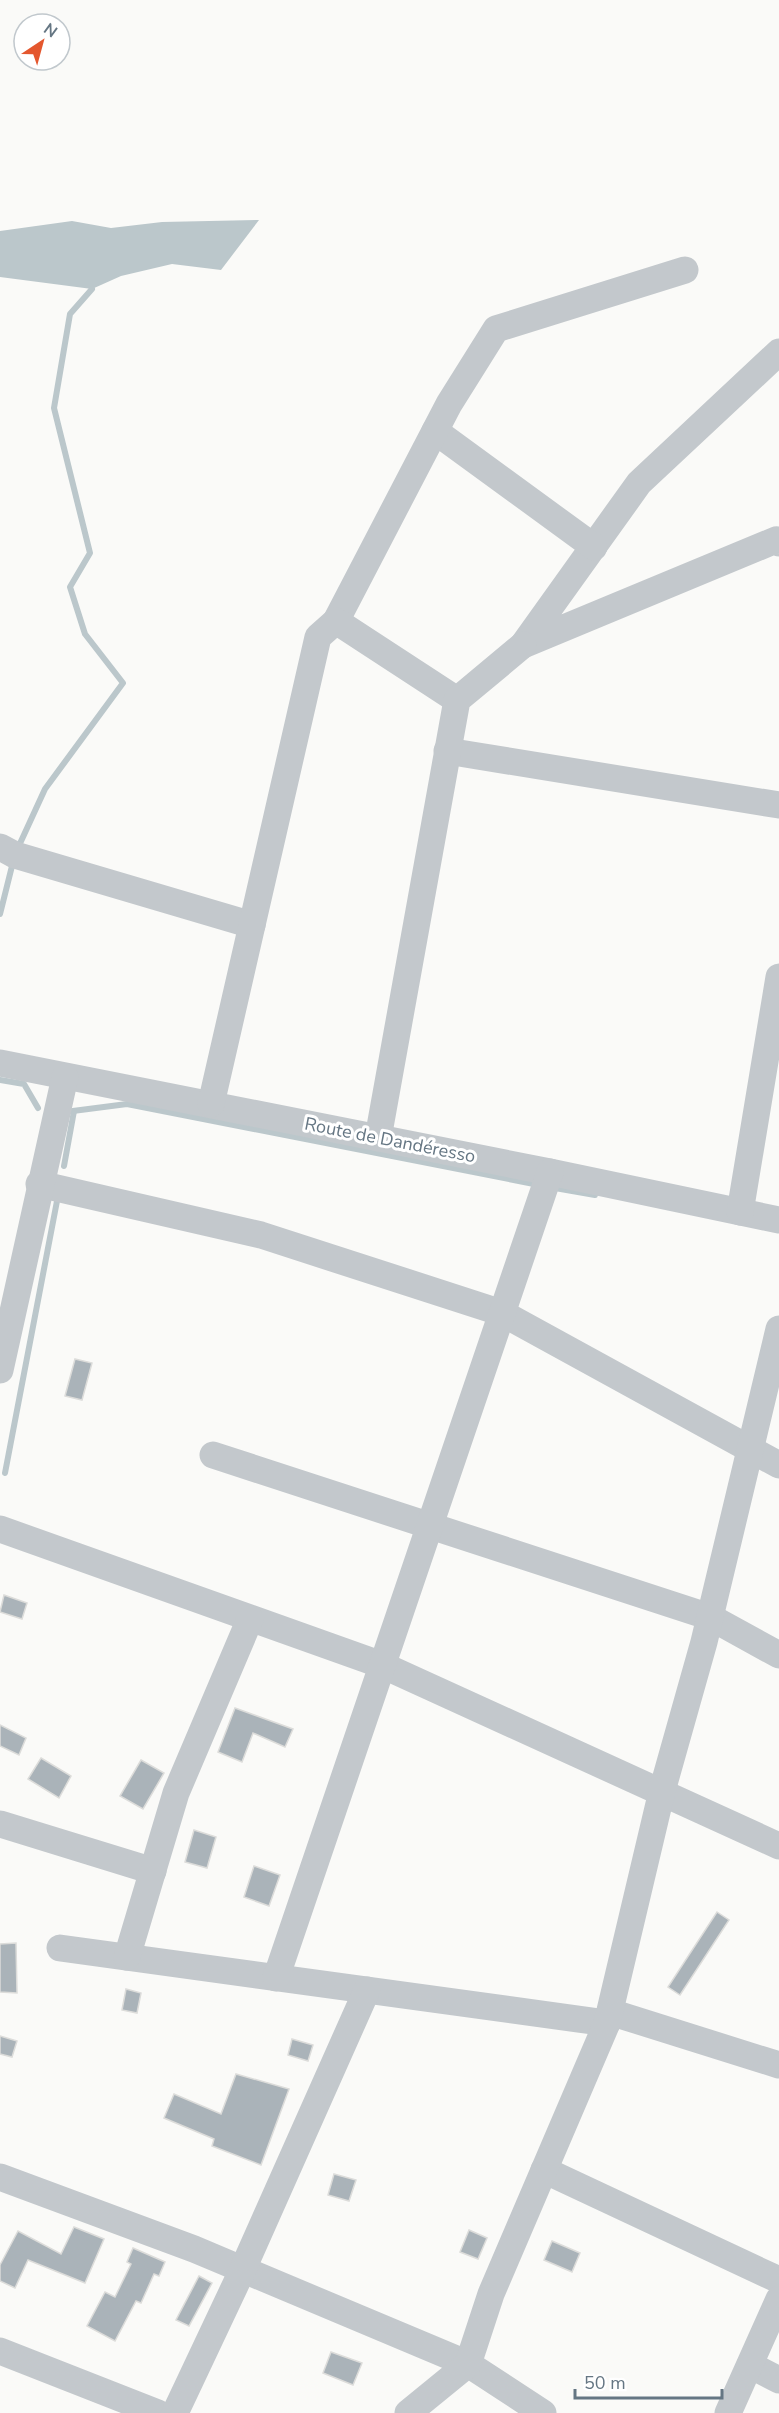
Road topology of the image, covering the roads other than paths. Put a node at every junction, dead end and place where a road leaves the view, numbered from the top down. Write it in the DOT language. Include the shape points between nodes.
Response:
graph roads {
  1 [pos="685,270"];
  2 [pos="779,352"];
  3 [pos="435,431"];
  4 [pos="778,540"];
  5 [pos="594,547"];
  6 [pos="336,621"];
  7 [pos="523,645"];
  8 [pos="457,700"];
  9 [pos="447,751"];
  10 [pos="779,805"];
  11 [pos="0,847"];
  12 [pos="252,925"];
  13 [pos="779,977"];
  14 [pos="0,1063"];
  15 [pos="65,1077"];
  16 [pos="211,1104"];
  17 [pos="378,1138"];
  18 [pos="550,1172"];
  19 [pos="39,1184"];
  20 [pos="740,1212"];
  21 [pos="779,1220"];
  22 [pos="502,1313"];
  23 [pos="779,1329"];
  24 [pos="2,1353"];
  25 [pos="751,1450"];
  26 [pos="213,1455"];
  27 [pos="779,1465"];
  28 [pos="430,1526"];
  29 [pos="0,1529"];
  30 [pos="710,1617"];
  31 [pos="250,1619"];
  32 [pos="779,1655"];
  33 [pos="382,1665"];
  34 [pos="662,1791"];
  35 [pos="0,1824"];
  36 [pos="779,1846"];
  37 [pos="153,1871"];
  38 [pos="60,1948"];
  39 [pos="127,1958"];
  40 [pos="276,1978"];
  41 [pos="367,1990"];
  42 [pos="608,2017"];
  43 [pos="779,2065"];
  44 [pos="544,2170"];
  45 [pos="0,2177"];
  46 [pos="243,2271"];
  47 [pos="779,2280"];
  48 [pos="779,2299"];
  49 [pos="0,2351"];
  50 [pos="468,2364"];
  51 [pos="750,2365"];
  52 [pos="779,2380"];
  53 [pos="158,2413"];
  54 [pos="175,2413"];
  55 [pos="408,2413"];
  56 [pos="543,2413"];
  57 [pos="728,2413"];
  1 -- 3 [label="street" via="496,330"];
  2 -- 5 [label="street" via="639,483"];
  3 -- 5 [label="street"];
  3 -- 6 [label="street"];
  4 -- 7 [label="street"];
  5 -- 7 [label="street"];
  6 -- 8 [label="street"];
  6 -- 12 [label="street" via="318,637"];
  7 -- 8 [label="street"];
  8 -- 9 [label="street"];
  9 -- 10 [label="street"];
  9 -- 17 [label="street"];
  11 -- 12 [label="street" via="15,855"];
  12 -- 16 [label="street"];
  13 -- 20 [label="street"];
  14 -- 15 [label="street, Route de Dandéresso"];
  15 -- 16 [label="street, Route de Dandéresso"];
  15 -- 19 [label="street"];
  16 -- 17 [label="street, Route de Dandéresso"];
  17 -- 18 [label="street, Route de Dandéresso"];
  18 -- 20 [label="street, Route de Dandéresso"];
  18 -- 22 [label="street"];
  19 -- 22 [label="street" via="261,1235"];
  19 -- 24 [label="street"];
  20 -- 21 [label="street, Route de Dandéresso"];
  22 -- 25 [label="street"];
  22 -- 28 [label="street"];
  23 -- 25 [label="street"];
  25 -- 27 [label="street"];
  25 -- 30 [label="street"];
  26 -- 28 [label="street"];
  28 -- 30 [label="street"];
  28 -- 33 [label="street"];
  29 -- 31 [label="street"];
  30 -- 32 [label="street"];
  30 -- 34 [label="street"];
  31 -- 33 [label="street"];
  31 -- 37 [label="street" via="176,1793"];
  33 -- 34 [label="street"];
  33 -- 40 [label="street"];
  34 -- 36 [label="street"];
  34 -- 42 [label="street"];
  35 -- 37 [label="street"];
  37 -- 39 [label="street"];
  38 -- 39 [label="street"];
  39 -- 40 [label="street"];
  40 -- 41 [label="street"];
  41 -- 42 [label="street"];
  41 -- 46 [label="street"];
  42 -- 43 [label="street"];
  42 -- 44 [label="street"];
  44 -- 47 [label="street"];
  44 -- 50 [label="street" via="491,2295"];
  45 -- 46 [label="street"];
  46 -- 50 [label="street"];
  46 -- 54 [label="street"];
  48 -- 51 [label="street"];
  49 -- 53 [label="street"];
  50 -- 55 [label="street"];
  50 -- 56 [label="street"];
  51 -- 52 [label="street"];
  51 -- 57 [label="street"];
}
